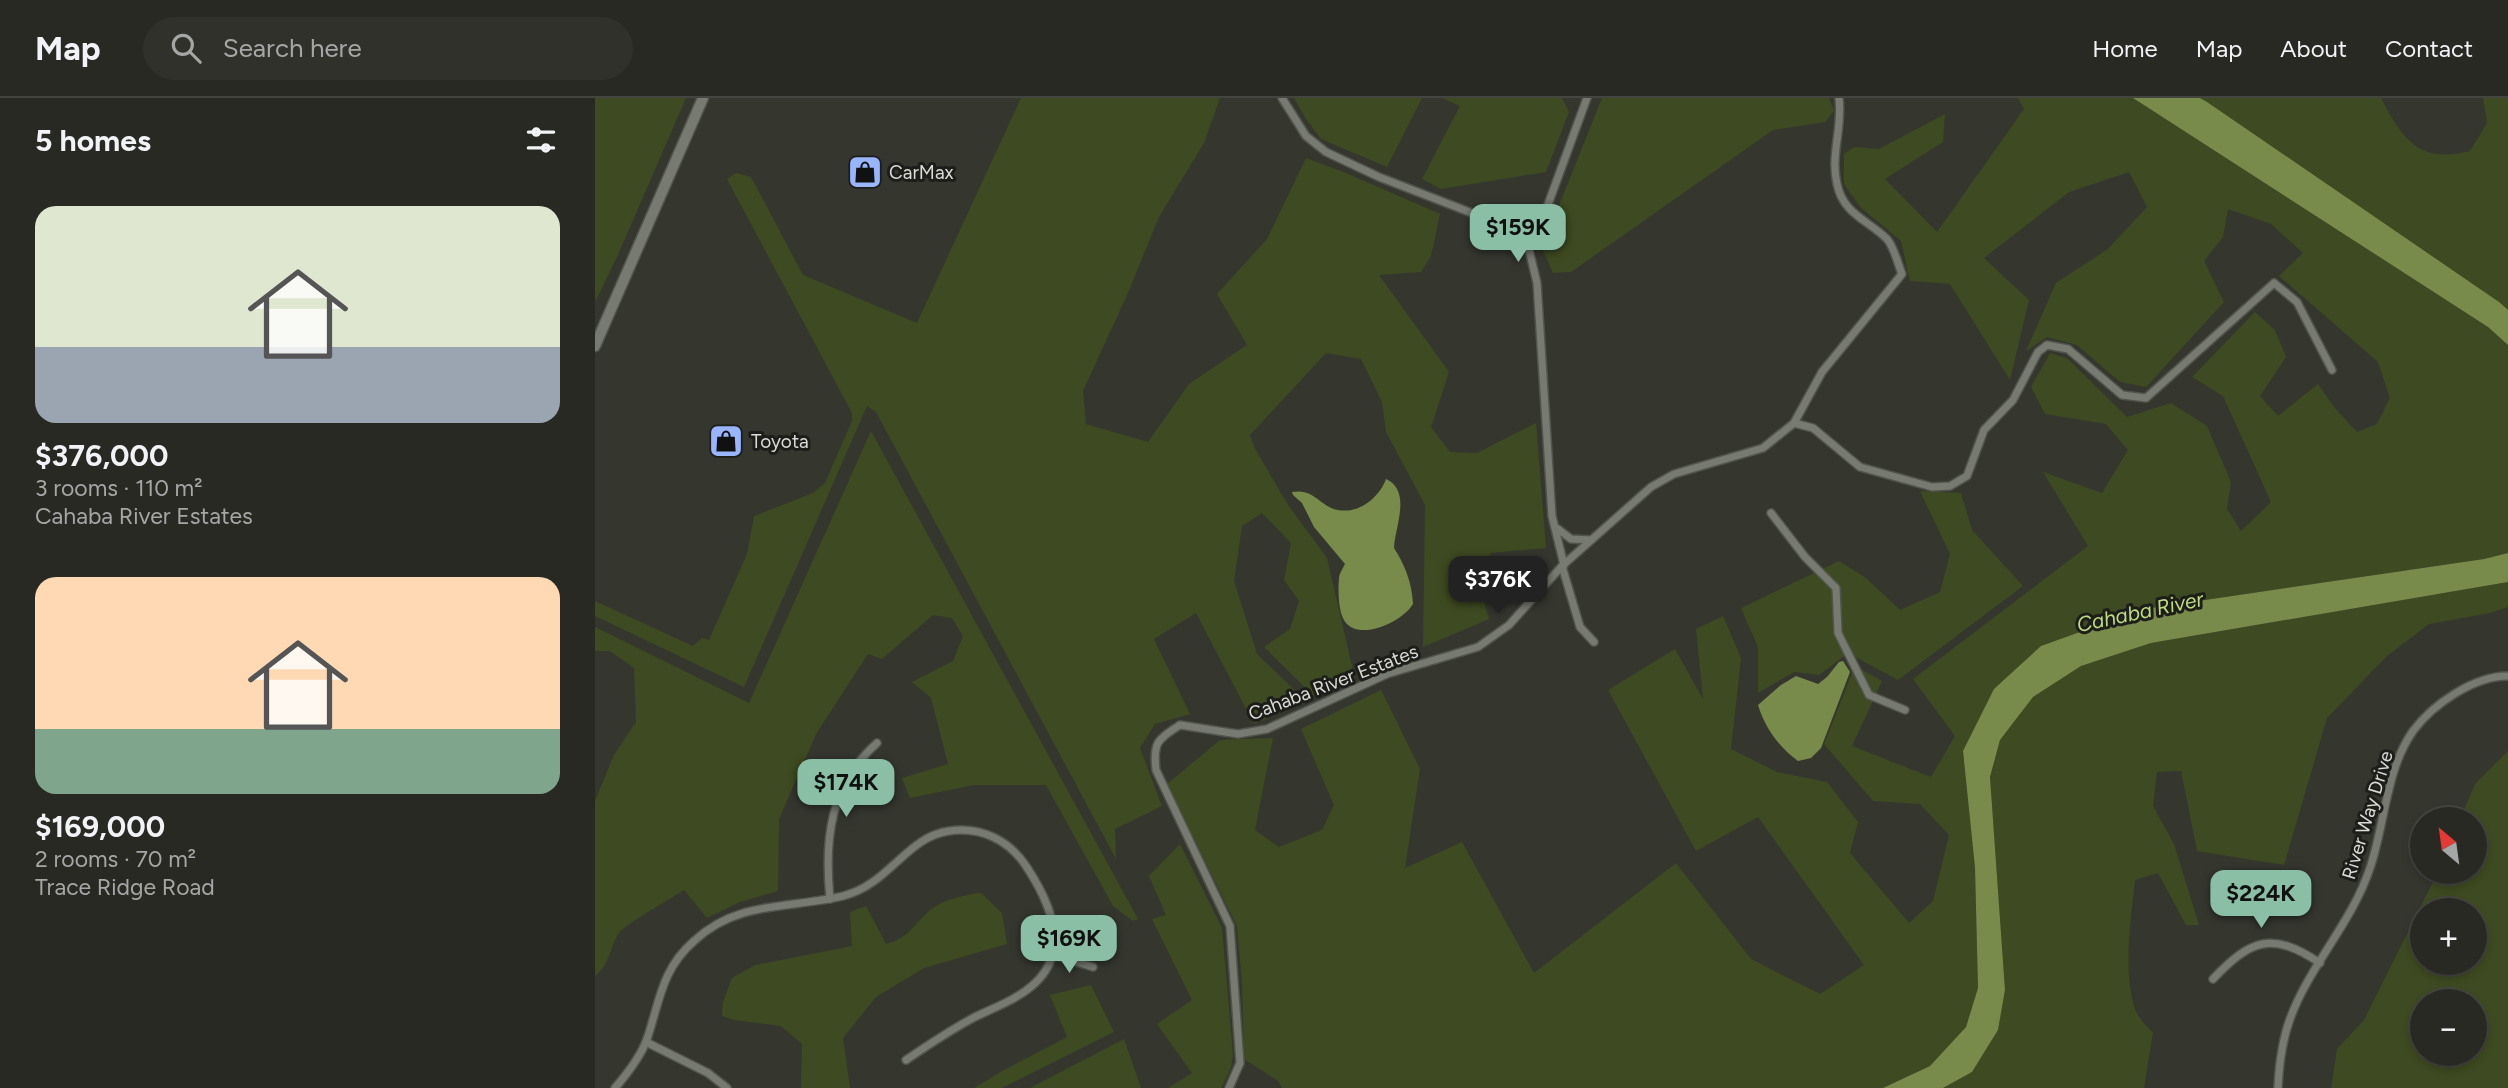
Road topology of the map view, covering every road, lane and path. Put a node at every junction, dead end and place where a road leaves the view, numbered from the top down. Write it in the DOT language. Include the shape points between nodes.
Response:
graph roads {
  1 [pos="703,98"];
  2 [pos="1282,98"];
  3 [pos="1587,98"];
  4 [pos="1839,98"];
  5 [pos="1524,243"];
  6 [pos="595,346"];
  7 [pos="2332,370"];
  8 [pos="1794,423"];
  9 [pos="1771,513"];
  10 [pos="1556,526"];
  11 [pos="1592,540"];
  12 [pos="1563,566"];
  13 [pos="1594,642"];
  14 [pos="2508,676"];
  15 [pos="1905,710"];
  16 [pos="877,743"];
  17 [pos="830,899"];
  18 [pos="1053,956"];
  19 [pos="2320,963"];
  20 [pos="1093,967"];
  21 [pos="2213,979"];
  22 [pos="646,1042"];
  23 [pos="906,1060"];
  24 [pos="615,1088"];
  25 [pos="727,1088"];
  26 [pos="1229,1088"];
  27 [pos="2278,1088"];
  1 -- 6 [label="main road"];
  2 -- 5 [label="street" via="1306,135 1326,152 1490,220"];
  3 -- 5 [label="street" via="1539,229"];
  4 -- 8 [label="street, Cahaba River Estates" via="1841,116 1833,157 1837,187 1849,211 1889,241 1902,274 1822,372"];
  5 -- 10 [label="street" via="1537,283"];
  7 -- 8 [label="street" via="2297,302 2273,283 2146,398 2122,395 2068,349 2047,345 2038,352 2013,400 1984,430 1967,476 1950,486 1932,487 1860,467 1813,428"];
  8 -- 11 [label="street, Cahaba River Estates" via="1763,448 1674,474 1641,496"];
  9 -- 15 [label="street" via="1836,588 1839,633 1869,695"];
  10 -- 11 [label="street" via="1571,539"];
  10 -- 12 [label="street"];
  11 -- 12 [label="street, Cahaba River Estates"];
  12 -- 13 [label="street" via="1580,627"];
  12 -- 26 [label="street, Cahaba River Estates" via="1509,625 1478,647 1387,674 1267,729 1238,734 1180,725 1159,738 1154,751 1156,770 1230,926 1240,1063"];
  14 -- 19 [label="street, River Way Drive" via="2482,682 2447,699 2409,737 2364,884"];
  16 -- 17 [label="street" via="861,757 837,800 827,845"];
  17 -- 18 [label="street" via="874,883 929,837 978,831 1009,846 1030,872 1052,914"];
  17 -- 22 [label="street" via="754,909 705,931 665,978"];
  18 -- 20 [label="street"];
  18 -- 23 [label="street" via="1034,985 1020,995 939,1037"];
  19 -- 21 [label="street" via="2292,946 2262,944 2240,954"];
  19 -- 27 [label="street, River Way Drive" via="2290,1019"];
  22 -- 24 [label="street"];
  22 -- 25 [label="street" via="708,1073"];
}
